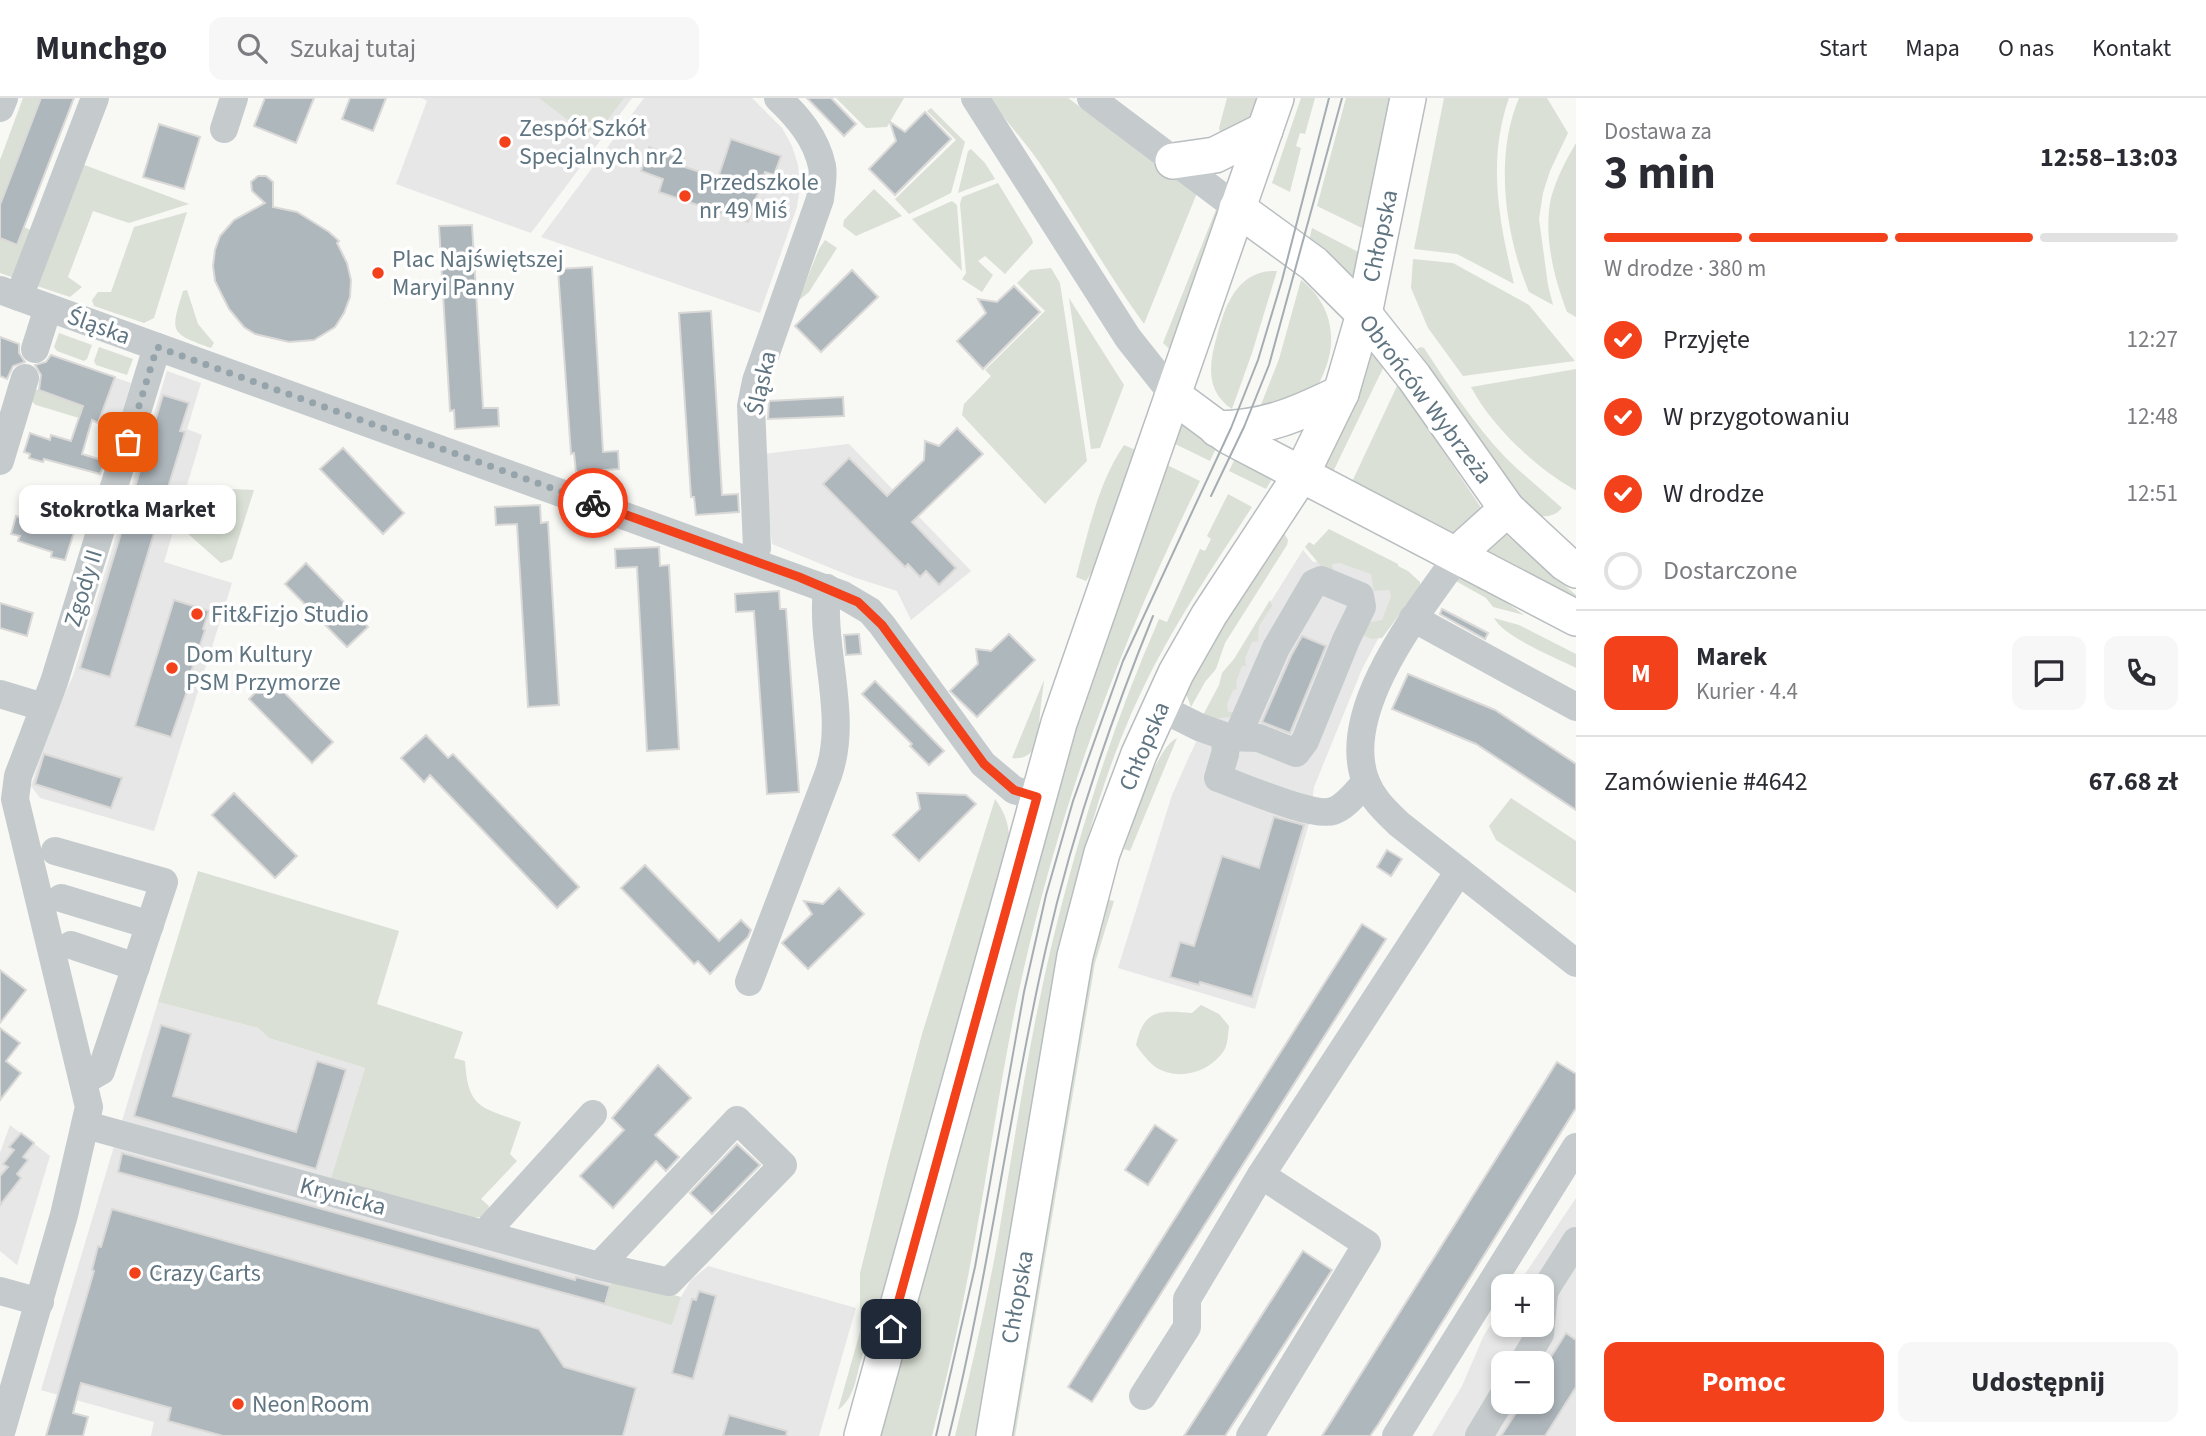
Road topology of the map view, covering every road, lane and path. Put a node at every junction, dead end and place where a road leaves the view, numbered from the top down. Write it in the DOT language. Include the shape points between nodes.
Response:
graph roads {
  1 [pos="4,98"];
  2 [pos="94,98"];
  3 [pos="234,98"];
  4 [pos="778,98"];
  5 [pos="975,98"];
  6 [pos="1091,98"];
  7 [pos="1276,98"];
  8 [pos="1408,98"];
  9 [pos="0,108"];
  10 [pos="225,129"];
  11 [pos="1265,130"];
  12 [pos="1173,161"];
  13 [pos="1237,208"];
  14 [pos="10,294"];
  15 [pos="48,308"];
  16 [pos="1364,314"];
  17 [pos="157,347"];
  18 [pos="35,349"];
  19 [pos="24,381"];
  20 [pos="1341,393"];
  21 [pos="1174,396"];
  22 [pos="1217,429"];
  23 [pos="0,461"];
  24 [pos="1301,475"];
  25 [pos="1507,509"];
  26 [pos="1458,556"];
  27 [pos="752,560"];
  28 [pos="1576,570"];
  29 [pos="827,588"];
  30 [pos="1413,618"];
  31 [pos="1576,618"];
  32 [pos="1346,640"];
  33 [pos="1389,658"];
  34 [pos="0,694"];
  35 [pos="43,707"];
  36 [pos="1159,707"];
  37 [pos="1576,707"];
  38 [pos="1232,737"];
  39 [pos="1366,782"];
  40 [pos="1037,797"];
  41 [pos="55,851"];
  42 [pos="1459,871"];
  43 [pos="61,898"];
  44 [pos="150,925"];
  45 [pos="71,945"];
  46 [pos="1576,963"];
  47 [pos="136,967"];
  48 [pos="749,982"];
  49 [pos="84,1081"];
  50 [pos="593,1115"];
  51 [pos="86,1125"];
  52 [pos="1572,1162"];
  53 [pos="1261,1175"];
  54 [pos="484,1234"];
  55 [pos="1576,1241"];
  56 [pos="599,1266"];
  57 [pos="0,1291"];
  58 [pos="40,1301"];
  59 [pos="1530,1351"];
  60 [pos="1143,1396"];
  61 [pos="1492,1414"];
  62 [pos="1,1436"];
  63 [pos="862,1436"];
  64 [pos="994,1436"];
  65 [pos="1250,1436"];
  66 [pos="1396,1436"];
  67 [pos="1479,1436"];
  1 -- 9 [label="street"];
  2 -- 14 [label="street"];
  3 -- 10 [label="street"];
  4 -- 27 [label="street, Śląska" via="806,129 822,168 820,199 751,406 757,548"];
  5 -- 21 [label="street" via="1128,338"];
  6 -- 12 [label="street"];
  7 -- 11 [label="main road"];
  8 -- 16 [label="main road, Chłopska"];
  11 -- 12 [label="main road" via="1215,155"];
  11 -- 13 [label="main road"];
  12 -- 13 [label="street"];
  13 -- 16 [label="main road, Obrońców Wybrzeża" via="1314,264"];
  13 -- 21 [label="main road"];
  14 -- 15 [label="street, Śląska"];
  15 -- 17 [label="street, Śląska"];
  15 -- 18 [label="street"];
  16 -- 20 [label="main road, Chłopska"];
  16 -- 25 [label="main road, Obrońców Wybrzeża"];
  17 -- 27 [label="street, Śląska"];
  17 -- 35 [label="street, Zgody II"];
  19 -- 23 [label="street"];
  20 -- 22 [label="main road" via="1289,418"];
  20 -- 24 [label="main road, Chłopska"];
  21 -- 22 [label="main road"];
  21 -- 40 [label="main road" via="1081,656"];
  22 -- 24 [label="main road"];
  24 -- 26 [label="main road"];
  24 -- 36 [label="main road, Chłopska" via="1209,615"];
  25 -- 26 [label="main road"];
  25 -- 28 [label="main road, Obrońców Wybrzeża"];
  26 -- 30 [label="street"];
  26 -- 31 [label="main road"];
  27 -- 29 [label="street, Śląska"];
  29 -- 40 [label="street, Śląska" via="870,611 984,764 1014,790"];
  29 -- 48 [label="street" via="835,751"];
  30 -- 33 [label="street"];
  30 -- 37 [label="street"];
  32 -- 33 [label="street"];
  32 -- 38 [label="street" via="1296,753 1259,738"];
  32 -- 38 [label="street" via="1363,601 1355,593 1317,581 1276,648"];
  33 -- 39 [label="street" via="1369,702 1362,735"];
  34 -- 35 [label="street"];
  35 -- 49 [label="street" via="15,799"];
  36 -- 38 [label="street"];
  36 -- 64 [label="main road, Chłopska" via="1112,822 1083,923"];
  38 -- 39 [label="street" via="1218,778 1305,809 1335,811"];
  39 -- 42 [label="street" via="1399,824"];
  40 -- 63 [label="main road"];
  41 -- 44 [label="street" via="164,882"];
  42 -- 46 [label="street"];
  42 -- 53 [label="street"];
  43 -- 44 [label="street"];
  44 -- 47 [label="street"];
  45 -- 47 [label="street"];
  47 -- 49 [label="street" via="101,1071"];
  49 -- 51 [label="street" via="89,1107"];
  50 -- 54 [label="street"];
  51 -- 54 [label="street, Krynicka"];
  51 -- 58 [label="street"];
  52 -- 66 [label="street"];
  53 -- 60 [label="street" via="1187,1298 1187,1327"];
  53 -- 65 [label="street" via="1367,1244"];
  54 -- 56 [label="street, Krynicka"];
  55 -- 59 [label="street" via="1544,1293 1540,1334"];
  56 -- 56 [label="street, Krynicka" via="737,1120 783,1165 669,1282"];
  57 -- 58 [label="street"];
  58 -- 62 [label="street"];
  61 -- 67 [label="street"];
}
